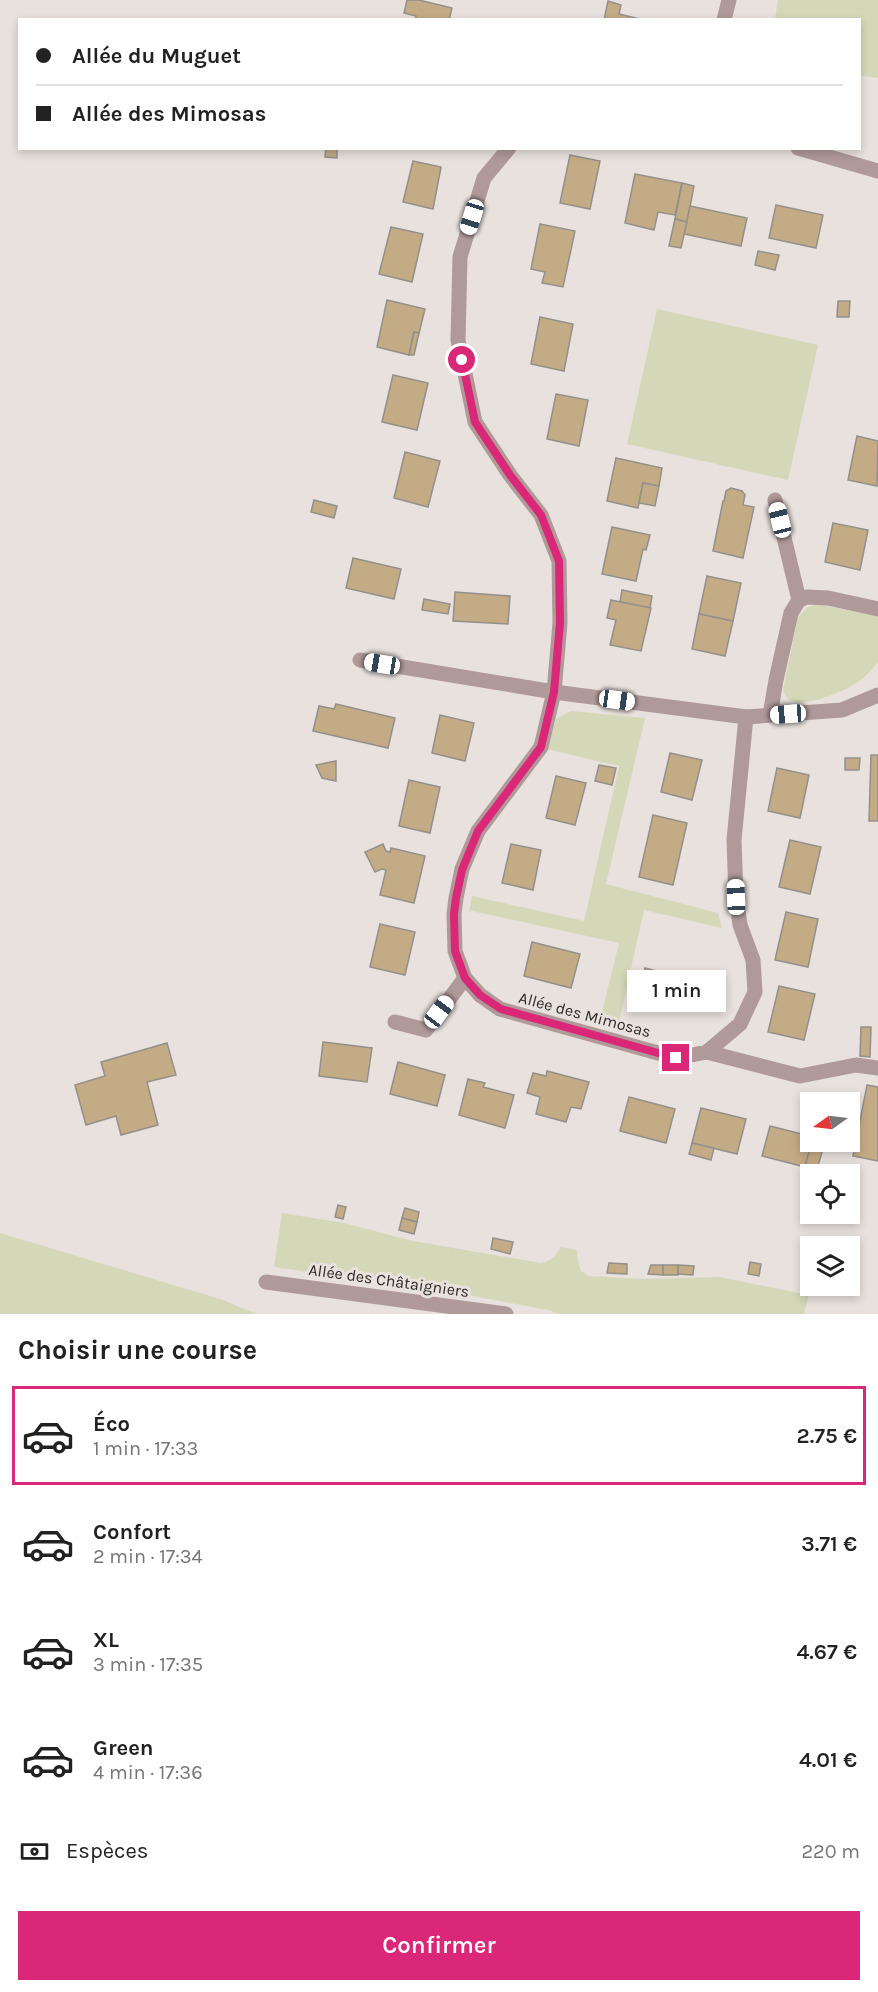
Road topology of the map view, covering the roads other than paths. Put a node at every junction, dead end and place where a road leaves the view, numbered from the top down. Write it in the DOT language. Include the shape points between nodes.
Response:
graph roads {
  1 [pos="729,0"];
  2 [pos="724,18"];
  3 [pos="507,150"];
  4 [pos="805,150"];
  5 [pos="878,171"];
  6 [pos="775,500"];
  7 [pos="799,600"];
  8 [pos="878,609"];
  9 [pos="360,660"];
  10 [pos="554,692"];
  11 [pos="878,695"];
  12 [pos="770,715"];
  13 [pos="746,717"];
  14 [pos="465,978"];
  15 [pos="395,1022"];
  16 [pos="707,1052"];
  17 [pos="878,1068"];
  18 [pos="266,1282"];
  19 [pos="506,1314"];
  1 -- 2 [label="street"];
  3 -- 10 [label="street, Allée des Mimosas" via="484,178 460,257 458,340 475,422 541,515 559,561 560,623"];
  4 -- 5 [label="street"];
  6 -- 7 [label="street"];
  7 -- 8 [label="street" via="828,598"];
  7 -- 12 [label="street" via="791,614"];
  9 -- 10 [label="street"];
  10 -- 13 [label="street"];
  10 -- 14 [label="street, Allée des Mimosas" via="541,747 478,831 462,870 454,914 455,951"];
  11 -- 12 [label="street" via="842,710"];
  12 -- 13 [label="street"];
  13 -- 16 [label="street, Allée des Mimosas" via="734,840 739,916 753,960 755,992 740,1024"];
  14 -- 15 [label="street" via="426,1030"];
  14 -- 16 [label="street, Allée des Mimosas" via="480,995 501,1009 676,1058"];
  16 -- 17 [label="street, Allée des Mimosas" via="800,1076 856,1065"];
  18 -- 19 [label="street, Allée des Châtaigniers"];
}
